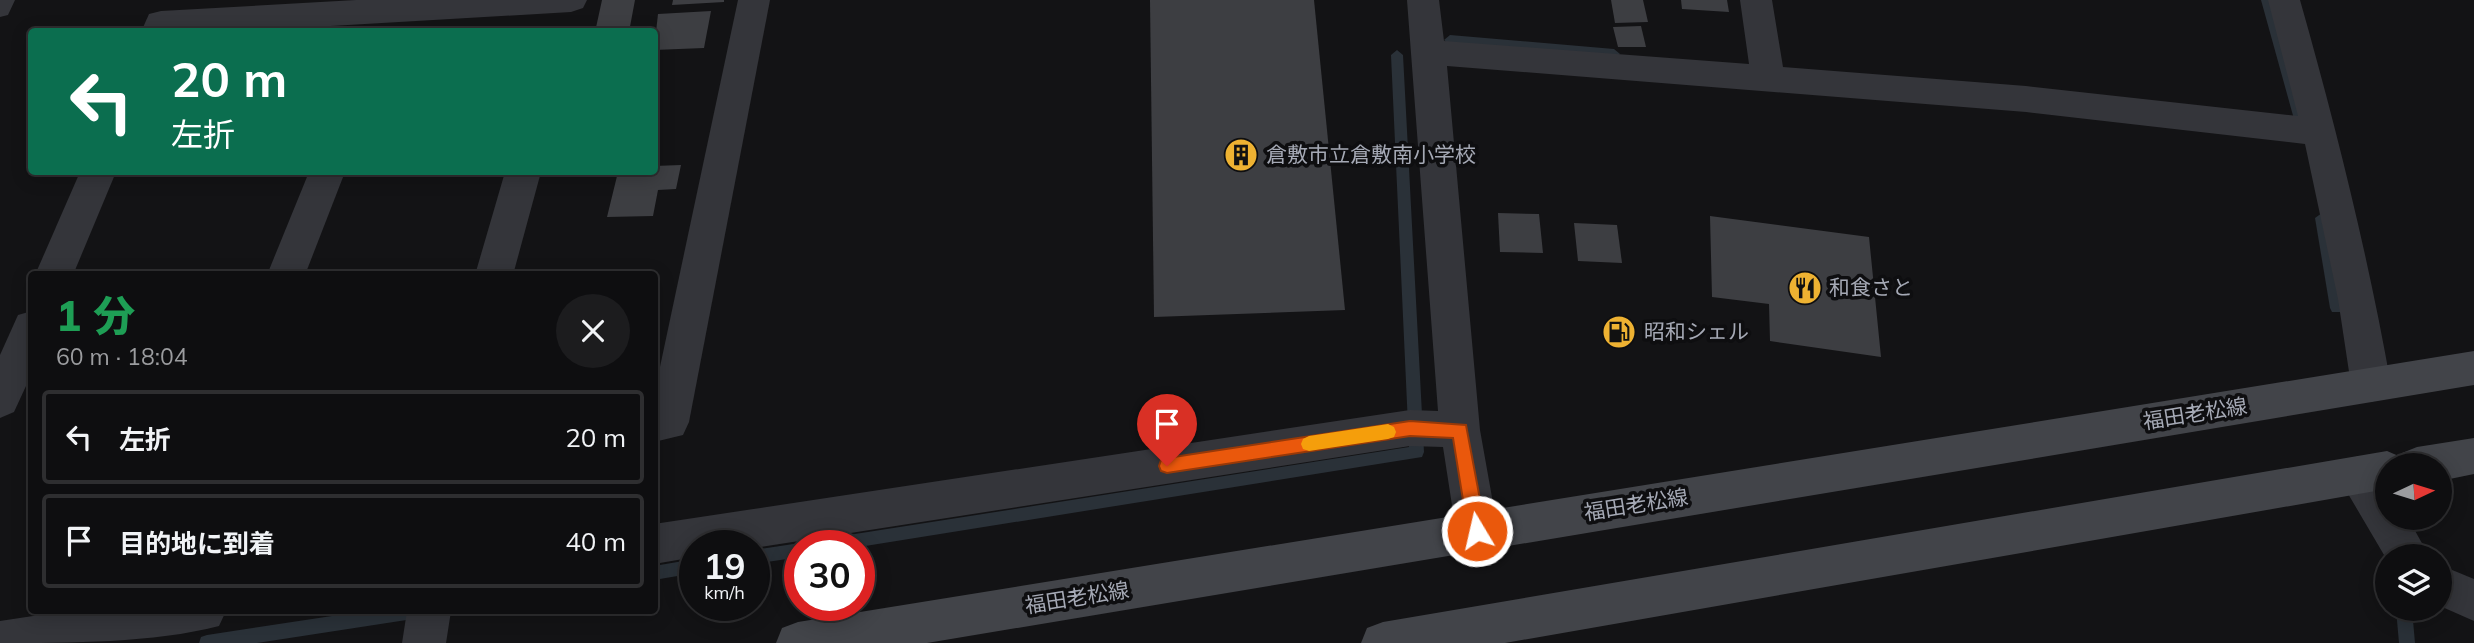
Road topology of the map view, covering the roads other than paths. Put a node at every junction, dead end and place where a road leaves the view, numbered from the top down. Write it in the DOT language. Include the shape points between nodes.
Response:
graph roads {
  1 [pos="4,0"];
  2 [pos="571,0"];
  3 [pos="754,0"];
  4 [pos="1423,0"];
  5 [pos="1756,0"];
  6 [pos="2284,0"];
  7 [pos="0,9"];
  8 [pos="386,21"];
  9 [pos="159,28"];
  10 [pos="564,28"];
  11 [pos="1427,52"];
  12 [pos="1766,70"];
  13 [pos="2309,131"];
  14 [pos="97,175"];
  15 [pos="326,175"];
  16 [pos="522,175"];
  17 [pos="56,271"];
  18 [pos="288,271"];
  19 [pos="495,271"];
  20 [pos="28,336"];
  21 [pos="2474,368"];
  22 [pos="2371,385"];
  23 [pos="0,400"];
  24 [pos="658,423"];
  25 [pos="1433,429"];
  26 [pos="2474,456"];
  27 [pos="2452,460"];
  28 [pos="2373,473"];
  29 [pos="1477,531"];
  30 [pos="658,543"];
  31 [pos="2403,544"];
  32 [pos="2452,590"];
  33 [pos="2474,600"];
  34 [pos="153,615"];
  35 [pos="1443,638"];
  36 [pos="0,642"];
  37 [pos="798,643"];
  38 [pos="1382,643"];
  1 -- 7 [label="lane"];
  2 -- 8 [label="street"];
  2 -- 10 [label="street"];
  3 -- 24 [label="street" via="669,422"];
  4 -- 11 [label="street"];
  5 -- 12 [label="street"];
  6 -- 13 [label="street"];
  8 -- 9 [label="street" via="161,23"];
  11 -- 12 [label="street"];
  11 -- 25 [label="street" via="1436,127"];
  12 -- 13 [label="street"];
  13 -- 22 [label="street" via="2357,299"];
  14 -- 17 [label="street"];
  15 -- 18 [label="street"];
  16 -- 19 [label="street"];
  20 -- 23 [label="street"];
  21 -- 22 [label="main road, 福田老松線"];
  22 -- 29 [label="main road, 福田老松線"];
  25 -- 29 [label="street"];
  25 -- 30 [label="street"];
  26 -- 27 [label="main road"];
  28 -- 31 [label="street"];
  28 -- 35 [label="main road"];
  29 -- 37 [label="main road, 福田老松線"];
  32 -- 33 [label="street"];
  34 -- 36 [label="street"];
  35 -- 38 [label="main road"];
}
